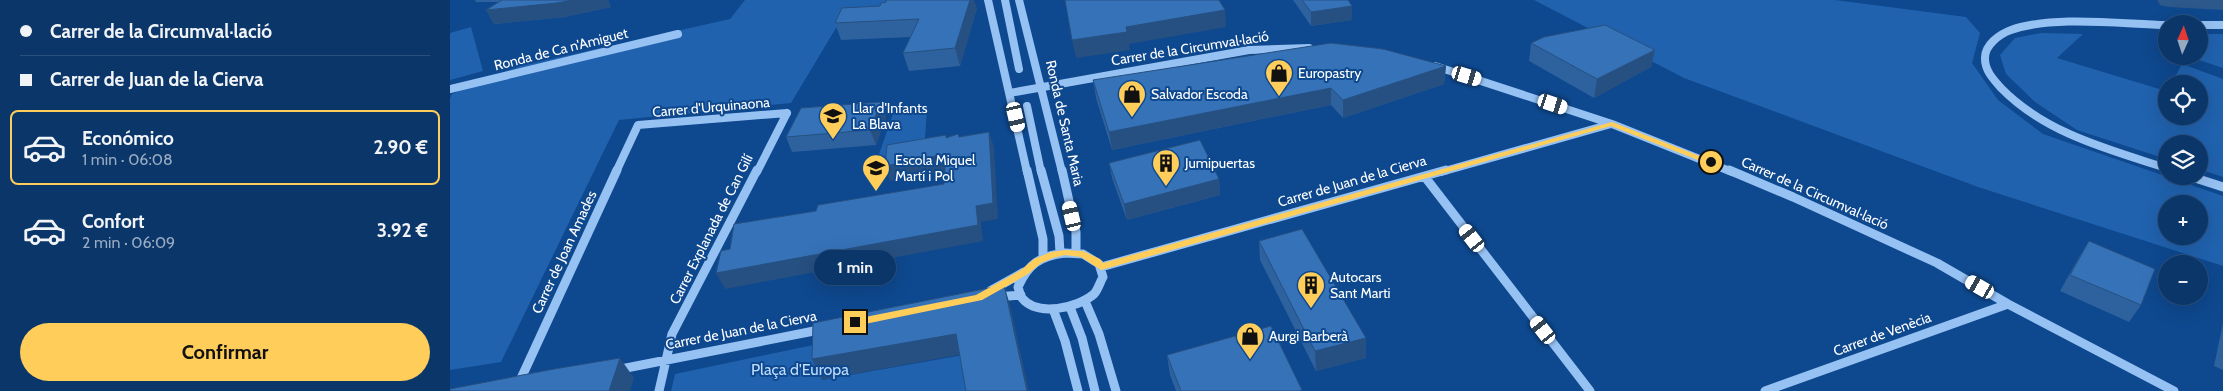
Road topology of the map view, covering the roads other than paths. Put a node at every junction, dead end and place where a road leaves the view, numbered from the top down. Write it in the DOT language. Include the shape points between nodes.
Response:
graph roads {
  1 [pos="988,0"];
  2 [pos="1005,0"];
  3 [pos="1020,0"];
  4 [pos="2158,25"];
  5 [pos="2208,25"];
  6 [pos="2223,25"];
  7 [pos="678,34"];
  8 [pos="1322,48"];
  9 [pos="1422,62"];
  10 [pos="1020,69"];
  11 [pos="1044,87"];
  12 [pos="450,89"];
  13 [pos="1010,93"];
  14 [pos="1027,106"];
  15 [pos="787,113"];
  16 [pos="1612,124"];
  17 [pos="638,125"];
  18 [pos="2158,165"];
  19 [pos="1425,177"];
  20 [pos="2208,183"];
  21 [pos="2223,188"];
  22 [pos="1060,253"];
  23 [pos="1076,253"];
  24 [pos="1043,258"];
  25 [pos="1101,267"];
  26 [pos="1024,272"];
  27 [pos="1021,295"];
  28 [pos="1085,301"];
  29 [pos="2008,304"];
  30 [pos="1070,307"];
  31 [pos="1053,310"];
  32 [pos="836,326"];
  33 [pos="665,360"];
  34 [pos="601,373"];
  35 [pos="517,390"];
  36 [pos="659,391"];
  37 [pos="1078,391"];
  38 [pos="1095,391"];
  39 [pos="1116,391"];
  40 [pos="1590,391"];
  41 [pos="1765,391"];
  42 [pos="2174,391"];
  1 -- 13 [label="street"];
  2 -- 10 [label="street"];
  3 -- 11 [label="street, Ronda de Santa Maria"];
  4 -- 18 [label="street" via="2037,25 2013,30 1992,40 1985,58 1991,76 2009,98 2025,110 2066,132"];
  5 -- 6 [label="street"];
  7 -- 12 [label="street, Ronda de Ca n'Amiguet"];
  8 -- 11 [label="street, Carrer de la Circumval·lació" via="1249,50"];
  9 -- 16 [label="street, Carrer de la Circumval·lació"];
  11 -- 13 [label="street, Carrer de la Circumval·lació"];
  11 -- 23 [label="street, Ronda de Santa Maria" via="1076,232"];
  13 -- 24 [label="street" via="1043,239"];
  14 -- 22 [label="street" via="1059,236"];
  15 -- 17 [label="street, Carrer d'Urquinaona"];
  15 -- 33 [label="street, Carrer Explanada de Can Gilí" via="672,334"];
  16 -- 19 [label="street, Carrer de Juan de la Cierva"];
  16 -- 29 [label="street, Carrer de la Circumval·lació" via="1793,197 1937,263"];
  17 -- 35 [label="street, Carrer de Joan Amades"];
  19 -- 25 [label="street, Carrer de Juan de la Cierva"];
  19 -- 40 [label="street"];
  20 -- 21 [label="street"];
  22 -- 23 [label="street"];
  22 -- 24 [label="street"];
  23 -- 25 [label="street" via="1089,256"];
  24 -- 26 [label="street"];
  25 -- 28 [label="street" via="1102,282"];
  26 -- 27 [label="street" via="1019,282"];
  26 -- 27 [label="street" via="978,298"];
  27 -- 31 [label="street" via="1030,305"];
  28 -- 30 [label="street"];
  28 -- 39 [label="street"];
  29 -- 41 [label="street, Carrer de Venècia"];
  29 -- 42 [label="street, Carrer de la Circumval·lació"];
  30 -- 31 [label="street"];
  30 -- 38 [label="street" via="1082,338"];
  31 -- 37 [label="street"];
  32 -- 33 [label="street, Carrer de Juan de la Cierva"];
  33 -- 34 [label="street, Carrer de Juan de la Cierva"];
  33 -- 36 [label="street, Carrer Explanada de Can Gilí"];
}
